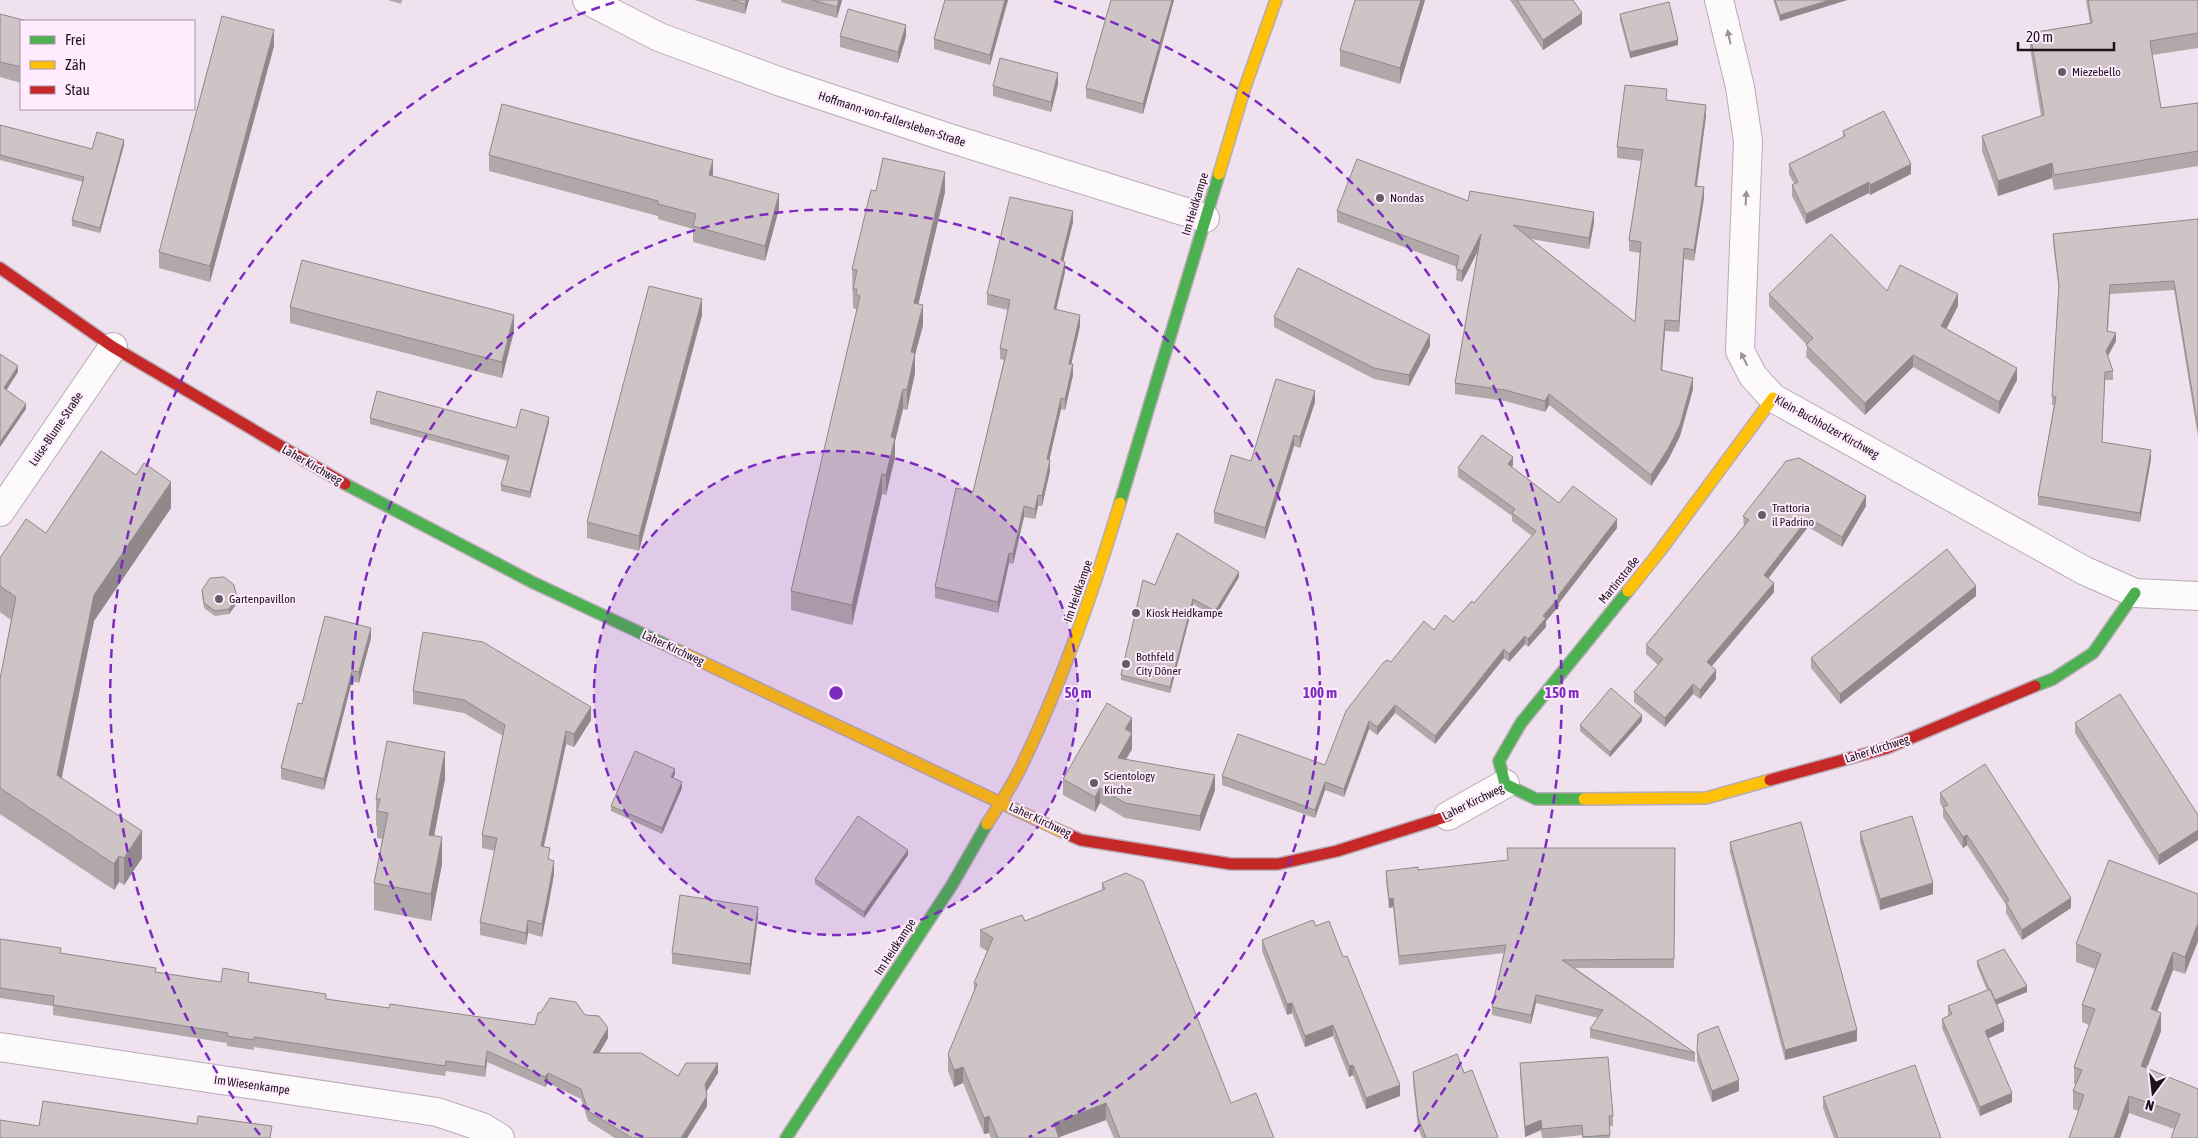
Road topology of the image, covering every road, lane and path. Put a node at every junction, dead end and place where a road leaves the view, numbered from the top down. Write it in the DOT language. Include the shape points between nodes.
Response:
graph roads {
  1 [pos="587,0"];
  2 [pos="1276,0"];
  3 [pos="1719,0"];
  4 [pos="1205,218"];
  5 [pos="0,268"];
  6 [pos="112,347"];
  7 [pos="1774,398"];
  8 [pos="0,512"];
  9 [pos="2135,593"];
  10 [pos="2198,596"];
  11 [pos="1504,784"];
  12 [pos="1000,802"];
  13 [pos="1448,816"];
  14 [pos="0,1047"];
  15 [pos="500,1138"];
  16 [pos="786,1138"];
  1 -- 4 [label="street, Hoffmann-von-Fallersleben-Straße" via="659,38 781,82"];
  2 -- 4 [label="street, Im Heidkampe" via="1245,87"];
  7 -- 3 [label="street, Klein-Buchholzer Kirchweg, one-way" via="1753,376 1740,351 1748,141 1740,87"];
  4 -- 12 [label="street, Im Heidkampe" via="1097,578 1065,669 1035,738"];
  5 -- 6 [label="street, Laher Kirchweg"];
  6 -- 8 [label="street, Luise-Blume-Straße"];
  6 -- 12 [label="street, Laher Kirchweg" via="323,472 532,582"];
  7 -- 9 [label="street, Klein-Buchholzer Kirchweg" via="2085,571"];
  7 -- 11 [label="street, Martinstraße" via="1660,551 1521,723 1499,761"];
  9 -- 10 [label="street, Klein-Buchholzer Kirchweg"];
  9 -- 11 [label="street, Laher Kirchweg" via="2093,652 2053,679 1887,748 1706,798 1536,799"];
  11 -- 13 [label="street, Laher Kirchweg"];
  12 -- 13 [label="street, Laher Kirchweg" via="1082,840 1231,864 1278,864 1337,851"];
  12 -- 16 [label="street, Im Heidkampe" via="952,885"];
  14 -- 15 [label="street, Im Wiesenkampe" via="437,1112 482,1126"];
}
